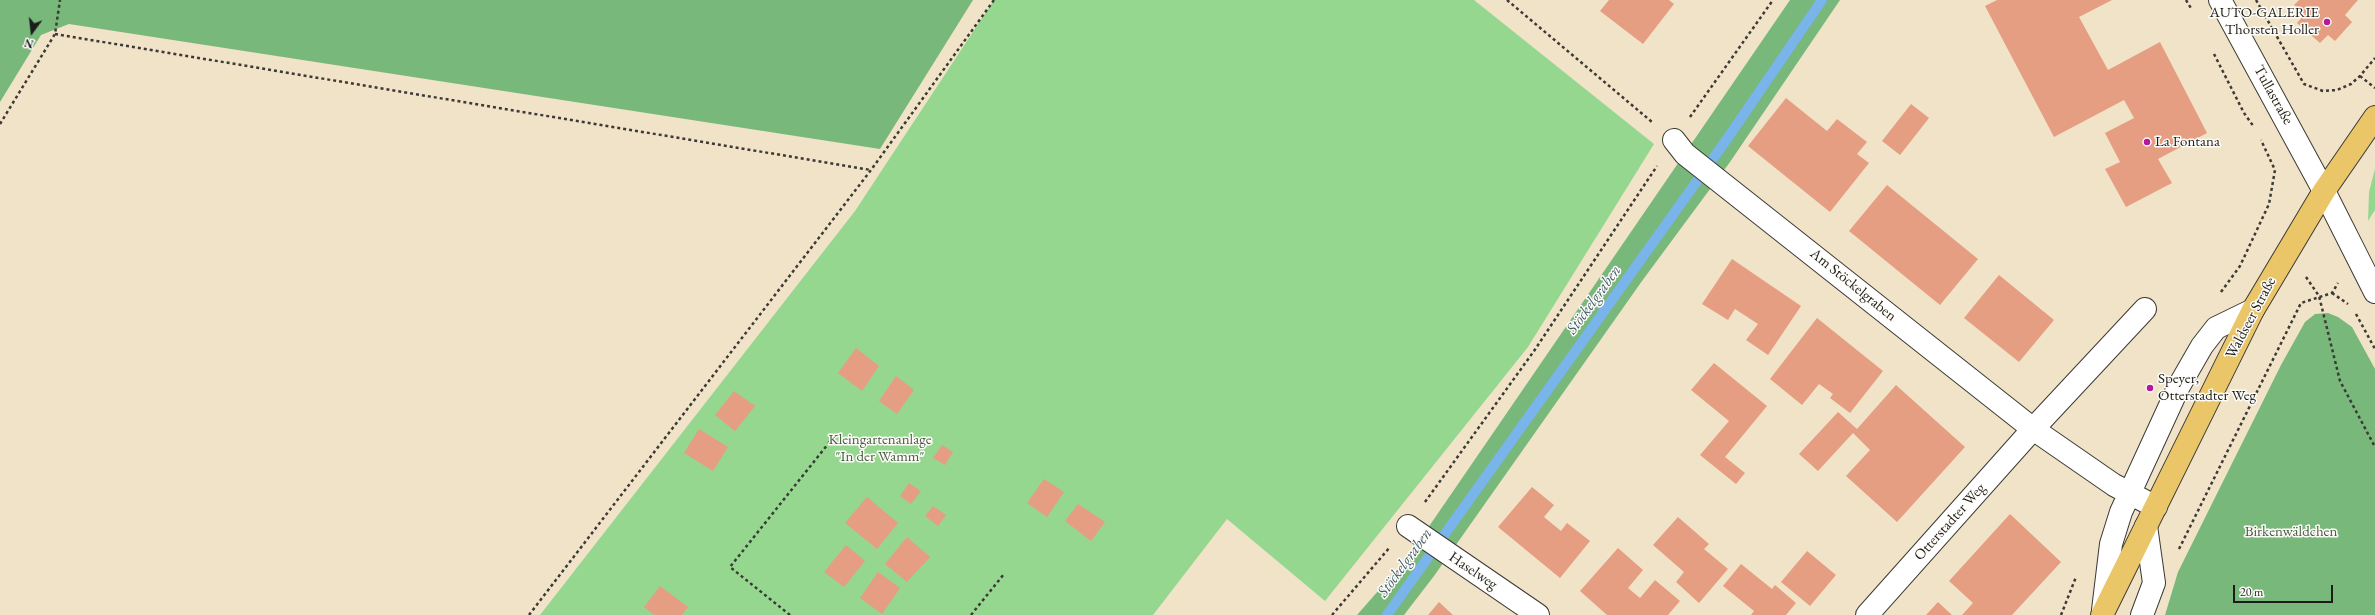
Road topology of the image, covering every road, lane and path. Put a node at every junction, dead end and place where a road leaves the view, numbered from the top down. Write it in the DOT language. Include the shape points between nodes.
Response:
graph roads {
  1 [pos="60,0"];
  2 [pos="994,0"];
  3 [pos="1507,0"];
  4 [pos="1773,0"];
  5 [pos="2186,0"];
  6 [pos="2220,0"];
  7 [pos="2256,0"];
  8 [pos="2194,14"];
  9 [pos="55,34"];
  10 [pos="2212,49"];
  11 [pos="2375,58"];
  12 [pos="2360,76"];
  13 [pos="2375,88"];
  14 [pos="2244,113"];
  15 [pos="2375,117"];
  16 [pos="0,124"];
  17 [pos="1680,147"];
  18 [pos="871,170"];
  19 [pos="2324,191"];
  20 [pos="2289,250"];
  21 [pos="2375,292"];
  22 [pos="2319,296"];
  23 [pos="2352,306"];
  24 [pos="2144,309"];
  25 [pos="2253,310"];
  26 [pos="2355,312"];
  27 [pos="2375,348"];
  28 [pos="2033,428"];
  29 [pos="832,439"];
  30 [pos="2375,447"];
  31 [pos="2129,492"];
  32 [pos="2156,507"];
  33 [pos="2146,526"];
  34 [pos="1415,531"];
  35 [pos="2176,556"];
  36 [pos="1004,574"];
  37 [pos="2102,614"];
  38 [pos="529,615"];
  39 [pos="790,615"];
  40 [pos="971,615"];
  41 [pos="1332,615"];
  42 [pos="1538,615"];
  43 [pos="1867,615"];
  44 [pos="2142,615"];
  1 -- 9 [label="path"];
  2 -- 18 [label="path"];
  3 -- 17 [label="path"];
  4 -- 17 [label="path"];
  5 -- 8 [label="path"];
  6 -- 19 [label="street, Tullastraße"];
  7 -- 12 [label="path" via="2304,84 2323,91 2337,90 2351,84"];
  9 -- 16 [label="path"];
  9 -- 18 [label="path"];
  10 -- 14 [label="path"];
  11 -- 12 [label="path"];
  12 -- 13 [label="path"];
  15 -- 19 [label="main road, Waldseer Straße"];
  17 -- 28 [label="street, Am Stöckelgraben"];
  17 -- 34 [label="path" via="1534,351"];
  18 -- 38 [label="path"];
  19 -- 20 [label="main road, Waldseer Straße"];
  19 -- 21 [label="street, Tullastraße"];
  20 -- 22 [label="path"];
  20 -- 25 [label="main road, Waldseer Straße"];
  22 -- 23 [label="path" via="2332,293"];
  22 -- 30 [label="path" via="2340,381"];
  22 -- 35 [label="path" via="2301,303"];
  24 -- 28 [label="street, Otterstadter Weg"];
  25 -- 31 [label="street" via="2216,328 2202,346 2179,386"];
  25 -- 32 [label="main road, Waldseer Straße"];
  26 -- 27 [label="path"];
  28 -- 31 [label="street" via="2114,486"];
  28 -- 43 [label="street, Otterstadter Weg"];
  29 -- 39 [label="path" via="730,567"];
  31 -- 32 [label="street"];
  31 -- 37 [label="street" via="2111,544"];
  32 -- 33 [label="main road, Waldseer Straße"];
  33 -- 37 [label="main road, Waldseer Straße"];
  33 -- 44 [label="street" via="2154,583"];
  34 -- 41 [label="path"];
  34 -- 42 [label="street, Haselweg"];
  36 -- 40 [label="path"];
}
